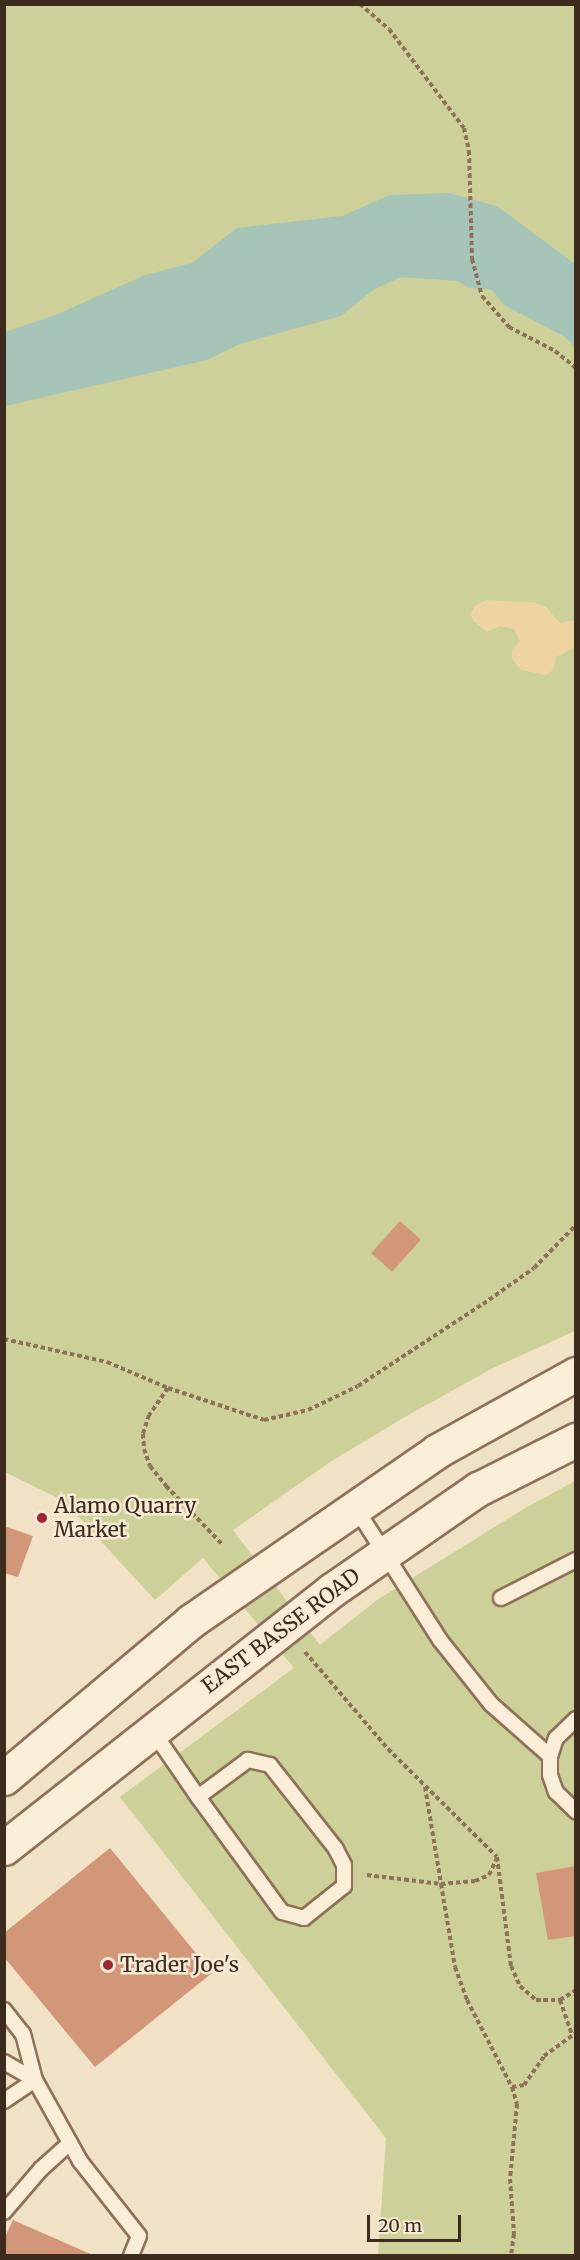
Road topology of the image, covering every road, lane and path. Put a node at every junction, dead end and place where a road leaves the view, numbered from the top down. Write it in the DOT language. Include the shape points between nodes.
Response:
graph roads {
  1 [pos="360,4"];
  2 [pos="576,368"];
  3 [pos="576,1225"];
  4 [pos="4,1339"];
  5 [pos="576,1374"];
  6 [pos="168,1388"];
  7 [pos="576,1440"];
  8 [pos="356,1508"];
  9 [pos="222,1544"];
  10 [pos="386,1552"];
  11 [pos="576,1560"];
  12 [pos="501,1598"];
  13 [pos="302,1649"];
  14 [pos="576,1719"];
  15 [pos="152,1730"];
  16 [pos="550,1756"];
  17 [pos="4,1778"];
  18 [pos="425,1785"];
  19 [pos="198,1797"];
  20 [pos="576,1811"];
  21 [pos="4,1848"];
  22 [pos="497,1857"];
  23 [pos="346,1873"];
  24 [pos="441,1884"];
  25 [pos="576,1990"];
  26 [pos="560,2000"];
  27 [pos="4,2010"];
  28 [pos="574,2033"];
  29 [pos="4,2062"];
  30 [pos="35,2080"];
  31 [pos="512,2087"];
  32 [pos="4,2101"];
  33 [pos="70,2144"];
  34 [pos="4,2212"];
  35 [pos="131,2256"];
  36 [pos="511,2256"];
  1 -- 2 [label="path" via="389,29 464,128 470,170 472,259 482,296 509,327 555,351"];
  3 -- 6 [label="path" via="534,1268 483,1304 358,1386 308,1410 264,1420"];
  4 -- 6 [label="path" via="107,1362"];
  5 -- 8 [label="main road" via="437,1451"];
  6 -- 9 [label="path" via="150,1415 143,1434 144,1449 150,1466 166,1486"];
  7 -- 10 [label="main road, EAST BASSE ROAD" via="478,1489"];
  8 -- 10 [label="lane"];
  8 -- 17 [label="main road" via="191,1621"];
  10 -- 15 [label="main road, EAST BASSE ROAD"];
  10 -- 16 [label="lane" via="440,1640 491,1704"];
  11 -- 12 [label="lane"];
  13 -- 18 [label="path" via="344,1702"];
  14 -- 16 [label="lane" via="556,1738"];
  15 -- 19 [label="lane"];
  15 -- 21 [label="main road, EAST BASSE ROAD"];
  16 -- 20 [label="lane" via="556,1792"];
  18 -- 22 [label="path"];
  18 -- 24 [label="path"];
  19 -- 23 [label="lane" via="248,1760 270,1765 336,1849"];
  19 -- 23 [label="lane" via="282,1912 292,1918 304,1918 344,1886"];
  22 -- 24 [label="path" via="489,1875 475,1881"];
  22 -- 26 [label="path" via="512,1966 520,1986 536,2000"];
  23 -- 24 [label="path"];
  24 -- 31 [label="path" via="455,1967 467,2000"];
  25 -- 26 [label="path"];
  26 -- 28 [label="path"];
  27 -- 30 [label="lane" via="22,2034"];
  28 -- 31 [label="path" via="544,2056 524,2085"];
  29 -- 30 [label="lane"];
  30 -- 32 [label="lane"];
  30 -- 33 [label="lane"];
  31 -- 36 [label="path" via="517,2104 510,2179 514,2234"];
  33 -- 34 [label="lane" via="41,2169"];
  33 -- 35 [label="lane" via="139,2236"];
}
